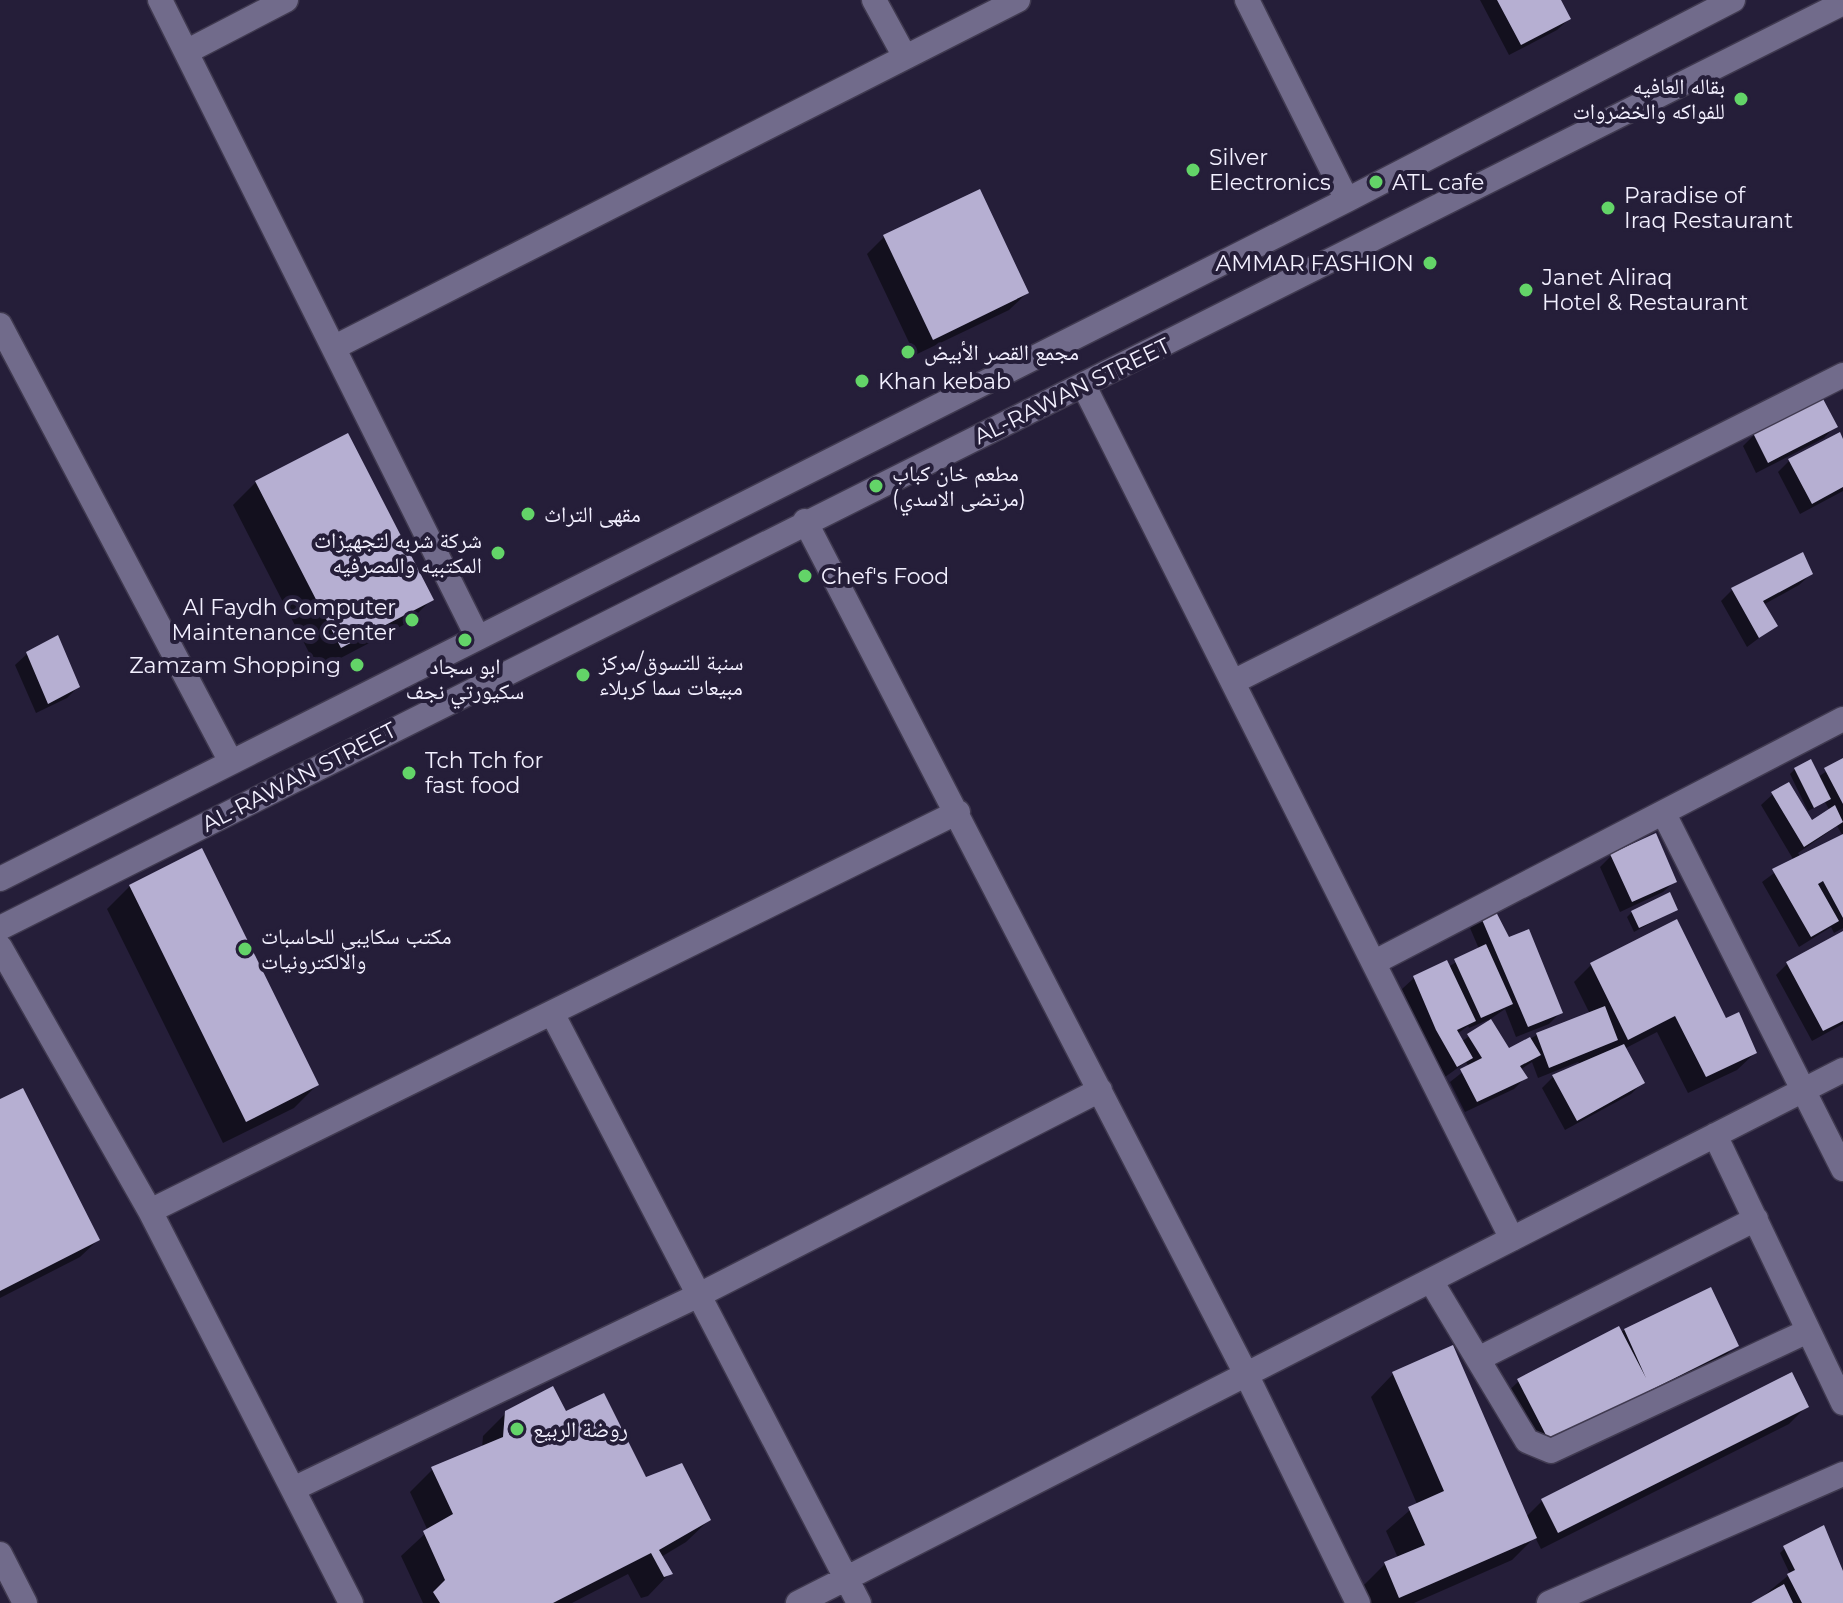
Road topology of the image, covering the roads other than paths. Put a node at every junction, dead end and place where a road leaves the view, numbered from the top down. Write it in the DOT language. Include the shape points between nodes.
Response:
graph roads {
  1 [pos="160,0"];
  2 [pos="286,0"];
  3 [pos="874,0"];
  4 [pos="1018,0"];
  5 [pos="1247,0"];
  6 [pos="1733,0"];
  7 [pos="1843,3"];
  8 [pos="186,52"];
  9 [pos="904,55"];
  10 [pos="1347,200"];
  11 [pos="0,325"];
  12 [pos="335,347"];
  13 [pos="1843,375"];
  14 [pos="1084,386"];
  15 [pos="805,521"];
  16 [pos="478,638"];
  17 [pos="1233,682"];
  18 [pos="1843,719"];
  19 [pos="231,762"];
  20 [pos="958,812"];
  21 [pos="1664,814"];
  22 [pos="0,879"];
  23 [pos="0,928"];
  24 [pos="0,947"];
  25 [pos="1375,962"];
  26 [pos="552,1013"];
  27 [pos="1843,1070"];
  28 [pos="1805,1089"];
  29 [pos="1100,1090"];
  30 [pos="1715,1135"];
  31 [pos="1843,1169"];
  32 [pos="150,1211"];
  33 [pos="1756,1219"];
  34 [pos="1512,1239"];
  35 [pos="1431,1281"];
  36 [pos="699,1295"];
  37 [pos="1808,1331"];
  38 [pos="1478,1359"];
  39 [pos="1247,1376"];
  40 [pos="1843,1403"];
  41 [pos="1843,1474"];
  42 [pos="293,1489"];
  43 [pos="0,1554"];
  44 [pos="847,1579"];
  45 [pos="25,1603"];
  46 [pos="351,1603"];
  47 [pos="798,1603"];
  48 [pos="859,1603"];
  49 [pos="1358,1603"];
  50 [pos="1549,1603"];
  1 -- 8 [label="street"];
  2 -- 8 [label="street"];
  3 -- 9 [label="street"];
  4 -- 9 [label="street"];
  5 -- 10 [label="street"];
  6 -- 10 [label="street, AL-RAWAN STREET"];
  7 -- 14 [label="street, AL-RAWAN STREET"];
  8 -- 12 [label="street"];
  9 -- 12 [label="street"];
  10 -- 16 [label="street, AL-RAWAN STREET"];
  11 -- 19 [label="street"];
  12 -- 16 [label="street"];
  13 -- 17 [label="street"];
  14 -- 15 [label="street, AL-RAWAN STREET"];
  14 -- 17 [label="street"];
  15 -- 20 [label="street"];
  15 -- 23 [label="street, AL-RAWAN STREET"];
  16 -- 19 [label="street, AL-RAWAN STREET"];
  17 -- 25 [label="street"];
  18 -- 21 [label="street"];
  19 -- 22 [label="street, AL-RAWAN STREET"];
  20 -- 26 [label="street"];
  20 -- 29 [label="street"];
  21 -- 25 [label="street"];
  21 -- 28 [label="street"];
  24 -- 32 [label="street"];
  25 -- 34 [label="street"];
  26 -- 32 [label="street"];
  26 -- 36 [label="street"];
  27 -- 28 [label="street"];
  28 -- 30 [label="street"];
  28 -- 31 [label="street"];
  29 -- 36 [label="street"];
  29 -- 39 [label="street"];
  30 -- 33 [label="street"];
  30 -- 34 [label="street"];
  32 -- 42 [label="street"];
  33 -- 37 [label="street"];
  33 -- 38 [label="street"];
  34 -- 35 [label="street"];
  35 -- 38 [label="street"];
  35 -- 39 [label="street"];
  36 -- 42 [label="street"];
  36 -- 44 [label="street"];
  37 -- 38 [label="street" via="1551,1451 1527,1441"];
  37 -- 40 [label="street"];
  39 -- 44 [label="street"];
  39 -- 49 [label="street"];
  41 -- 50 [label="street"];
  42 -- 46 [label="street"];
  43 -- 45 [label="street"];
  44 -- 47 [label="street"];
  44 -- 48 [label="street"];
}
